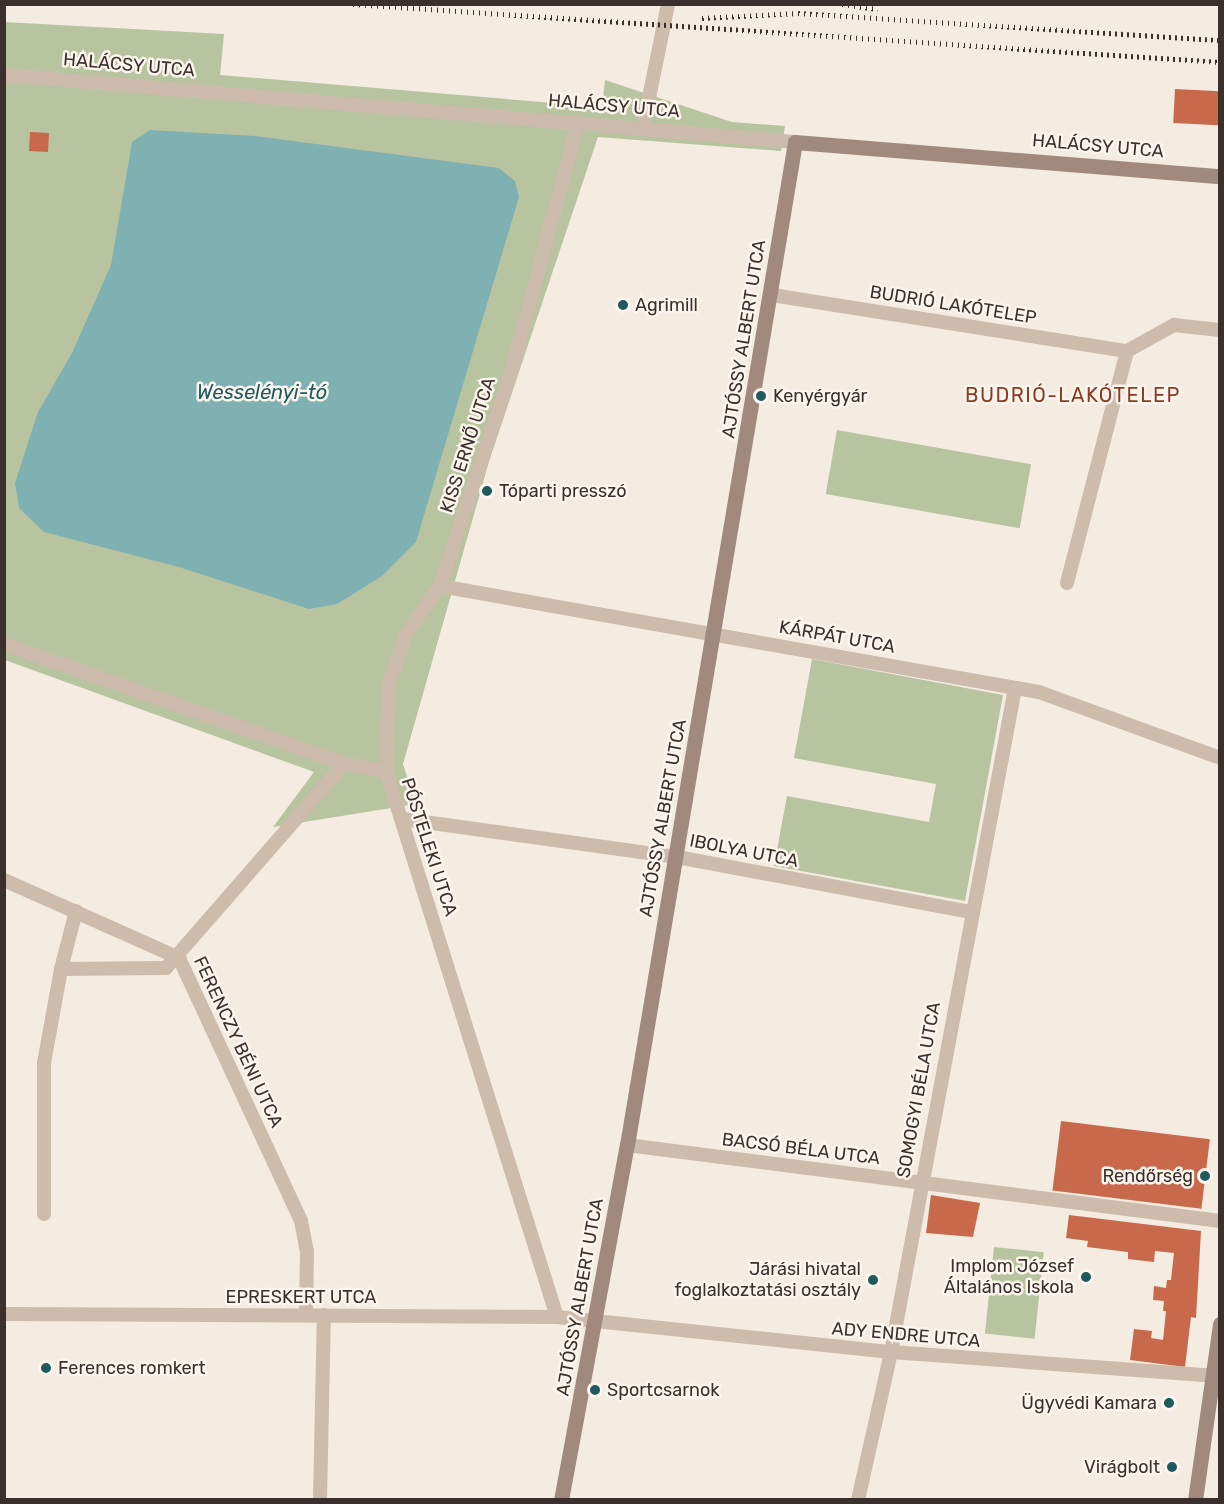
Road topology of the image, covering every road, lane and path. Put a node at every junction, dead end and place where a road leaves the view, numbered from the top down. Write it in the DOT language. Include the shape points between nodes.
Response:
graph roads {
  1 [pos="668,4"];
  2 [pos="4,75"];
  3 [pos="578,122"];
  4 [pos="643,127"];
  5 [pos="795,142"];
  6 [pos="1220,176"];
  7 [pos="772,295"];
  8 [pos="1220,330"];
  9 [pos="1127,351"];
  10 [pos="1067,584"];
  11 [pos="440,586"];
  12 [pos="715,633"];
  13 [pos="4,644"];
  14 [pos="1015,688"];
  15 [pos="1220,758"];
  16 [pos="344,764"];
  17 [pos="386,771"];
  18 [pos="403,819"];
  19 [pos="677,857"];
  20 [pos="4,880"];
  21 [pos="76,911"];
  22 [pos="970,912"];
  23 [pos="178,958"];
  24 [pos="61,969"];
  25 [pos="627,1145"];
  26 [pos="920,1183"];
  27 [pos="44,1214"];
  28 [pos="1220,1221"];
  29 [pos="4,1314"];
  30 [pos="306,1314"];
  31 [pos="324,1315"];
  32 [pos="557,1317"];
  33 [pos="596,1322"];
  34 [pos="1220,1324"];
  35 [pos="891,1352"];
  36 [pos="1217,1376"];
  37 [pos="568,1475"];
  38 [pos="320,1500"];
  39 [pos="561,1500"];
  40 [pos="569,1500"];
  41 [pos="858,1500"];
  42 [pos="1195,1500"];
  1 -- 4 [label="street"];
  2 -- 3 [label="street, HALÁCSY UTCA"];
  3 -- 4 [label="street, HALÁCSY UTCA"];
  3 -- 11 [label="street, KISS ERNŐ UTCA" via="512,369"];
  4 -- 5 [label="street, HALÁCSY UTCA"];
  5 -- 6 [label="main road, HALÁCSY UTCA"];
  5 -- 7 [label="main road, AJTÓSSY ALBERT UTCA"];
  7 -- 9 [label="street, BUDRIÓ LAKÓTELEP"];
  7 -- 12 [label="main road, AJTÓSSY ALBERT UTCA"];
  8 -- 9 [label="street" via="1174,324"];
  9 -- 10 [label="street"];
  11 -- 12 [label="street, KÁRPÁT UTCA"];
  11 -- 17 [label="street, KISS ERNŐ UTCA" via="406,634 389,684"];
  12 -- 14 [label="street, KÁRPÁT UTCA"];
  12 -- 19 [label="main road, AJTÓSSY ALBERT UTCA"];
  13 -- 16 [label="street, PÓSTELEKI UTCA"];
  14 -- 15 [label="street, KÁRPÁT UTCA" via="1040,692"];
  14 -- 22 [label="street, SOMOGYI BÉLA UTCA"];
  16 -- 17 [label="street, PÓSTELEKI UTCA"];
  16 -- 23 [label="street, FERENCZY BÉNI UTCA"];
  17 -- 18 [label="street, PÓSTELEKI UTCA"];
  18 -- 19 [label="street, IBOLYA UTCA"];
  18 -- 32 [label="street, PÓSTELEKI UTCA"];
  19 -- 22 [label="street, IBOLYA UTCA"];
  19 -- 25 [label="main road, AJTÓSSY ALBERT UTCA"];
  20 -- 21 [label="street"];
  21 -- 23 [label="street"];
  21 -- 24 [label="street"];
  22 -- 26 [label="street, SOMOGYI BÉLA UTCA"];
  23 -- 24 [label="street" via="166,968"];
  23 -- 30 [label="street, FERENCZY BÉNI UTCA" via="301,1221 307,1251"];
  24 -- 27 [label="street" via="44,1063"];
  25 -- 26 [label="street, BACSÓ BÉLA UTCA"];
  25 -- 33 [label="main road, AJTÓSSY ALBERT UTCA"];
  26 -- 28 [label="street, BACSÓ BÉLA UTCA"];
  26 -- 35 [label="street, SOMOGYI BÉLA UTCA"];
  29 -- 30 [label="street, EPRESKERT UTCA"];
  30 -- 31 [label="street, EPRESKERT UTCA"];
  31 -- 32 [label="street, EPRESKERT UTCA"];
  31 -- 38 [label="street"];
  32 -- 33 [label="street, EPRESKERT UTCA"];
  33 -- 35 [label="street, ADY ENDRE UTCA"];
  33 -- 37 [label="main road, AJTÓSSY ALBERT UTCA"];
  34 -- 36 [label="main road"];
  35 -- 36 [label="street, ADY ENDRE UTCA"];
  35 -- 41 [label="street, SOMOGYI BÉLA UTCA"];
  36 -- 42 [label="main road"];
  37 -- 39 [label="main road, AJTÓSSY ALBERT UTCA"];
  37 -- 40 [label="main road"];
}
